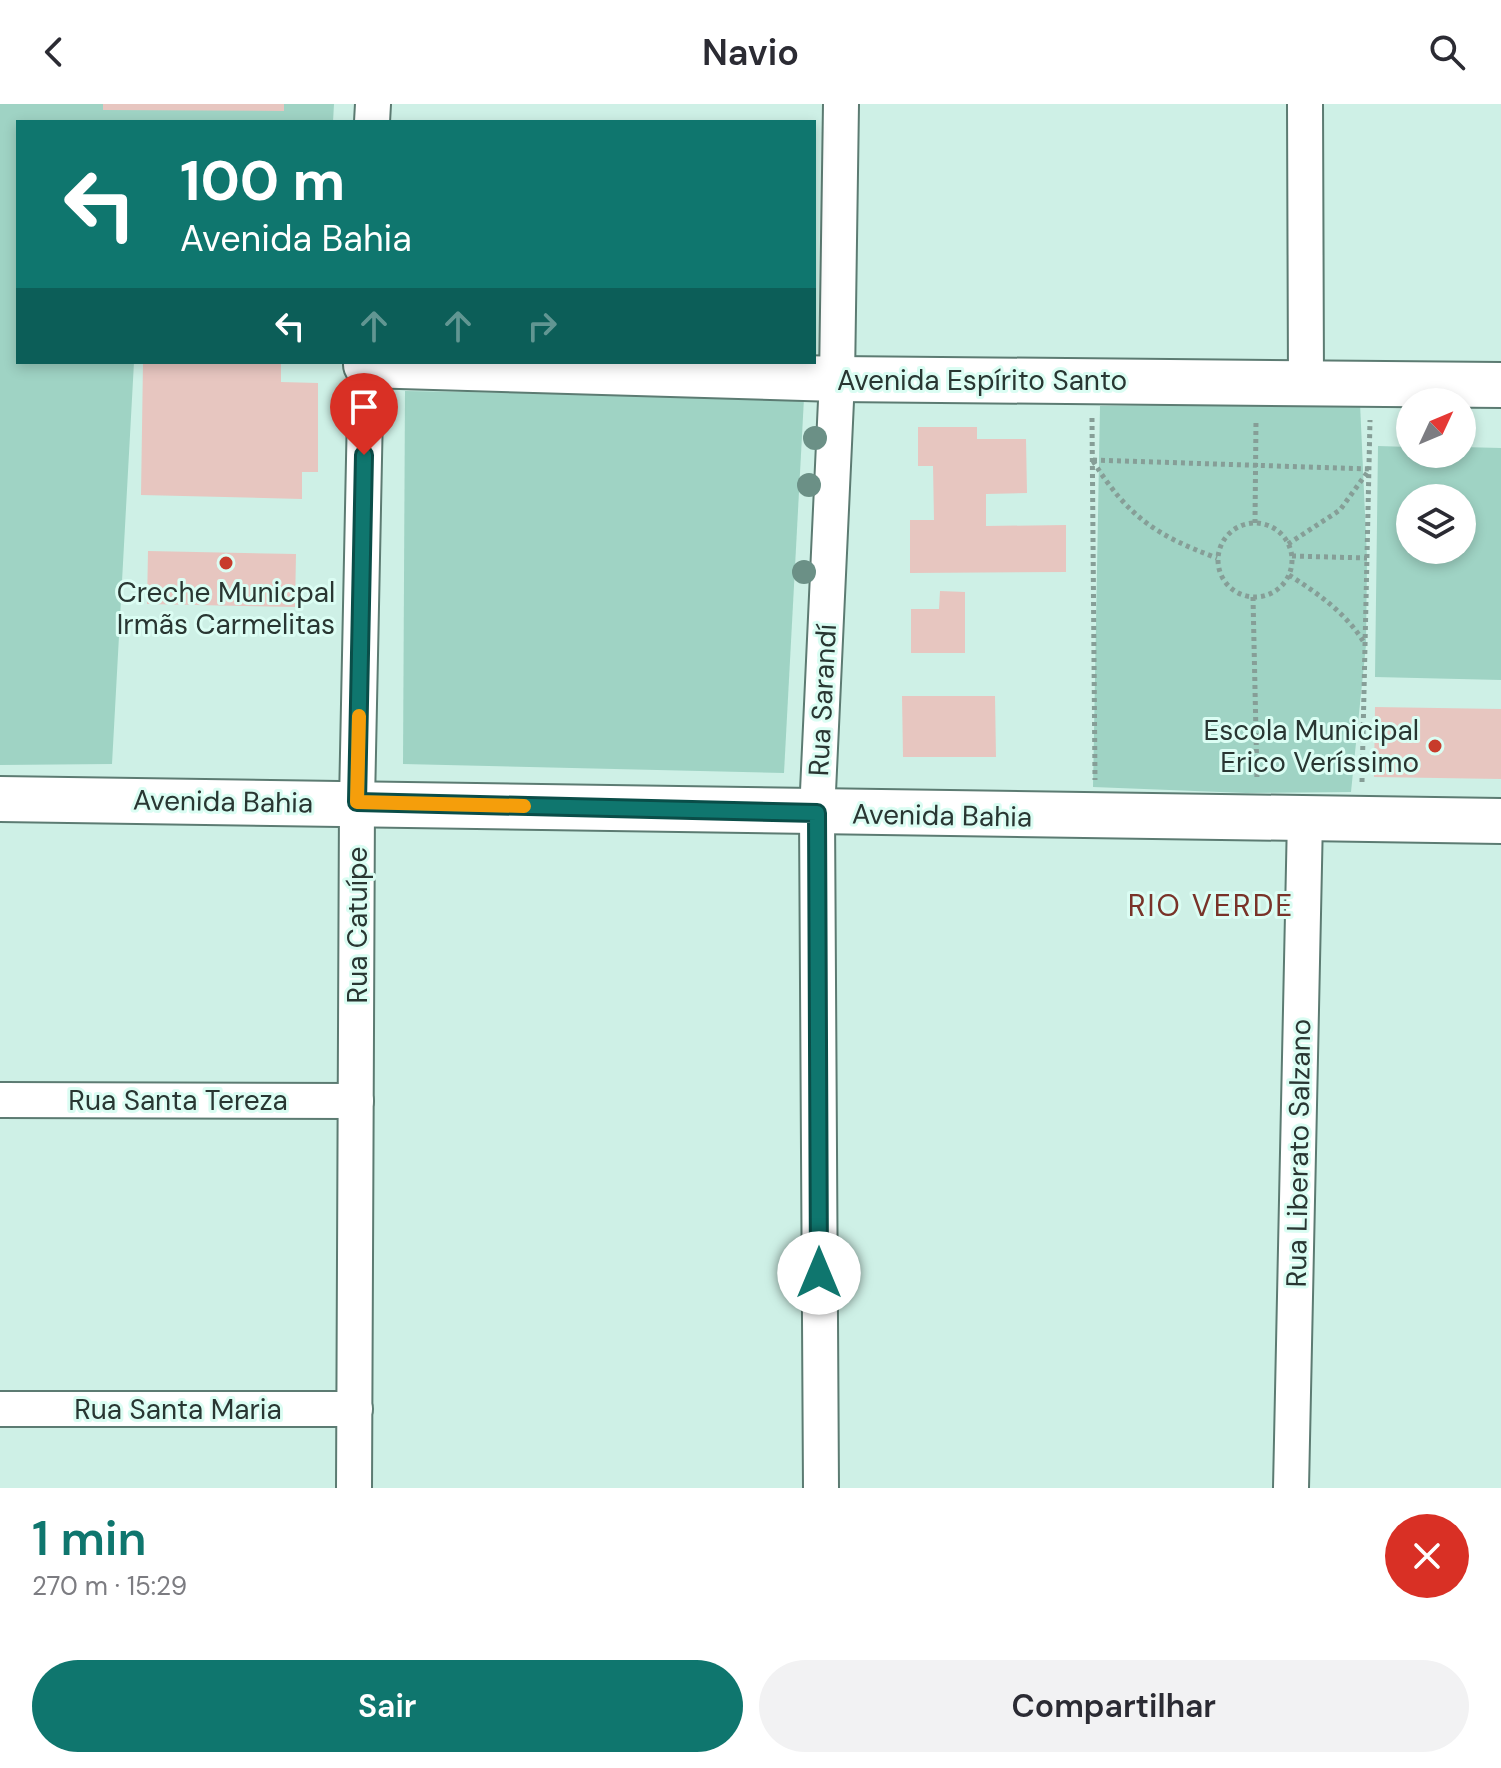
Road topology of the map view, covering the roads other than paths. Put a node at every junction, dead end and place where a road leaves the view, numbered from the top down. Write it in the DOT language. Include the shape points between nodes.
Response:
graph roads {
  1 [pos="841,104"];
  2 [pos="1305,104"];
  3 [pos="366,364"];
  4 [pos="837,379"];
  5 [pos="1306,382"];
  6 [pos="1501,385"];
  7 [pos="0,799"];
  8 [pos="357,802"];
  9 [pos="817,813"];
  10 [pos="1305,818"];
  11 [pos="1501,821"];
  12 [pos="0,1100"];
  13 [pos="356,1101"];
  14 [pos="0,1409"];
  15 [pos="355,1409"];
  16 [pos="354,1488"];
  17 [pos="821,1488"];
  18 [pos="1291,1488"];
  1 -- 4 [label="street, Rua Sarandí"];
  2 -- 5 [label="street"];
  3 -- 4 [label="street, Avenida Espírito Santo"];
  3 -- 8 [label="street, Rua Catuípe"];
  4 -- 5 [label="street, Avenida Espírito Santo"];
  4 -- 9 [label="street, Rua Sarandí"];
  5 -- 6 [label="street, Avenida Espírito Santo"];
  7 -- 8 [label="street, Avenida Bahia"];
  8 -- 9 [label="street, Avenida Bahia"];
  8 -- 13 [label="street, Rua Catuípe"];
  9 -- 10 [label="street, Avenida Bahia"];
  9 -- 17 [label="street, Rua Sarandí"];
  10 -- 11 [label="street, Avenida Bahia"];
  10 -- 18 [label="street, Rua Liberato Salzano"];
  12 -- 13 [label="street, Rua Santa Tereza"];
  13 -- 15 [label="street, Rua Catuípe"];
  14 -- 15 [label="street, Rua Santa Maria"];
  15 -- 16 [label="street, Rua Catuípe"];
}
